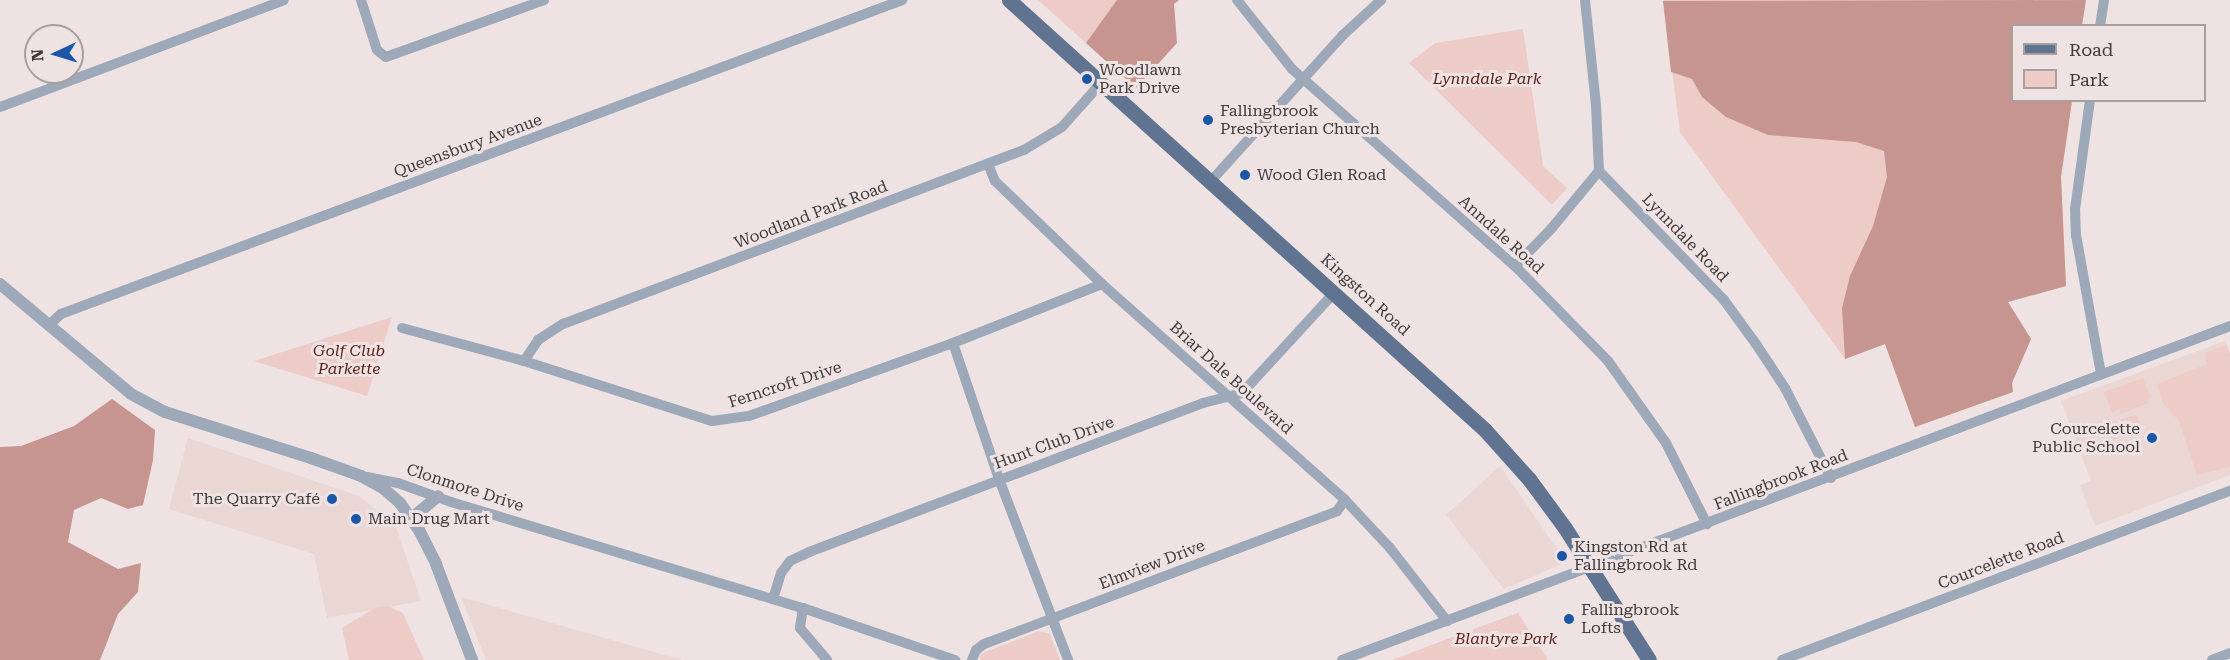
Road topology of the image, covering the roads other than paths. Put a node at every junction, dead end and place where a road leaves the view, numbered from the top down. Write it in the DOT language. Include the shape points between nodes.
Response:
graph roads {
  1 [pos="284,0"];
  2 [pos="361,0"];
  3 [pos="544,0"];
  4 [pos="902,0"];
  5 [pos="1009,0"];
  6 [pos="1237,0"];
  7 [pos="1381,0"];
  8 [pos="1586,0"];
  9 [pos="2104,0"];
  10 [pos="2100,24"];
  11 [pos="1303,79"];
  12 [pos="1101,83"];
  13 [pos="2090,102"];
  14 [pos="0,107"];
  15 [pos="988,164"];
  16 [pos="1599,171"];
  17 [pos="1211,181"];
  18 [pos="1515,266"];
  19 [pos="0,284"];
  20 [pos="1102,284"];
  21 [pos="1335,292"];
  22 [pos="49,325"];
  23 [pos="2230,326"];
  24 [pos="402,328"];
  25 [pos="953,343"];
  26 [pos="524,361"];
  27 [pos="2101,374"];
  28 [pos="1230,396"];
  29 [pos="361,476"];
  30 [pos="1831,478"];
  31 [pos="999,479"];
  32 [pos="2230,491"];
  33 [pos="438,496"];
  34 [pos="1345,500"];
  35 [pos="412,518"];
  36 [pos="1707,524"];
  37 [pos="1592,568"];
  38 [pos="772,599"];
  39 [pos="803,608"];
  40 [pos="1054,618"];
  41 [pos="1447,621"];
  42 [pos="2230,653"];
  43 [pos="471,660"];
  44 [pos="827,660"];
  45 [pos="955,660"];
  46 [pos="972,660"];
  47 [pos="1068,660"];
  48 [pos="1342,660"];
  49 [pos="1649,660"];
  50 [pos="1782,660"];
  51 [pos="2212,660"];
  1 -- 14 [label="street"];
  2 -- 3 [label="street" via="382,56"];
  4 -- 22 [label="street, Queensbury Avenue" via="61,314"];
  5 -- 12 [label="main road, Kingston Road"];
  6 -- 11 [label="street, Anndale Road"];
  7 -- 11 [label="street"];
  8 -- 16 [label="street"];
  9 -- 10 [label="street"];
  11 -- 17 [label="street"];
  11 -- 18 [label="street, Anndale Road"];
  12 -- 15 [label="street, Woodland Park Road" via="1062,127 1024,150"];
  12 -- 17 [label="main road, Kingston Road"];
  13 -- 27 [label="street" via="2075,209 2076,235"];
  15 -- 20 [label="street, Briar Dale Boulevard" via="995,181"];
  15 -- 26 [label="street, Woodland Park Road" via="563,324 538,340"];
  16 -- 18 [label="street"];
  16 -- 30 [label="street, Lynndale Road" via="1724,300 1790,397"];
  17 -- 21 [label="main road, Kingston Road"];
  18 -- 36 [label="street, Anndale Road" via="1608,361 1666,443"];
  19 -- 22 [label="street, Clonmore Drive"];
  20 -- 25 [label="street, Ferncroft Drive"];
  20 -- 28 [label="street, Briar Dale Boulevard"];
  21 -- 28 [label="street, Hunt Club Drive" via="1242,393"];
  21 -- 37 [label="main road, Kingston Road" via="1508,454"];
  22 -- 29 [label="street, Clonmore Drive" via="131,394 165,412"];
  23 -- 27 [label="street, Fallingbrook Road"];
  24 -- 26 [label="street, Ferncroft Drive"];
  25 -- 26 [label="street, Ferncroft Drive" via="741,419 712,421"];
  25 -- 31 [label="street"];
  27 -- 30 [label="street, Fallingbrook Road"];
  28 -- 31 [label="street, Hunt Club Drive"];
  28 -- 34 [label="street, Briar Dale Boulevard"];
  29 -- 33 [label="street, Clonmore Drive"];
  29 -- 35 [label="street" via="384,489"];
  30 -- 36 [label="street, Fallingbrook Road"];
  31 -- 38 [label="street, Hunt Club Drive" via="790,561"];
  31 -- 40 [label="street"];
  32 -- 50 [label="street, Courcelette Road"];
  33 -- 35 [label="street"];
  33 -- 38 [label="street, Clonmore Drive"];
  34 -- 40 [label="street, Elmview Drive" via="1336,511"];
  34 -- 41 [label="street, Briar Dale Boulevard" via="1390,548"];
  35 -- 43 [label="street" via="436,564"];
  36 -- 37 [label="street, Fallingbrook Road"];
  37 -- 41 [label="street, Fallingbrook Road"];
  37 -- 49 [label="main road, Kingston Road"];
  38 -- 39 [label="street, Clonmore Drive"];
  39 -- 44 [label="street" via="800,628"];
  39 -- 45 [label="street, Clonmore Drive"];
  40 -- 46 [label="street, Elmview Drive" via="982,645"];
  40 -- 47 [label="street"];
  41 -- 48 [label="street, Fallingbrook Road"];
  42 -- 51 [label="street"];
}
